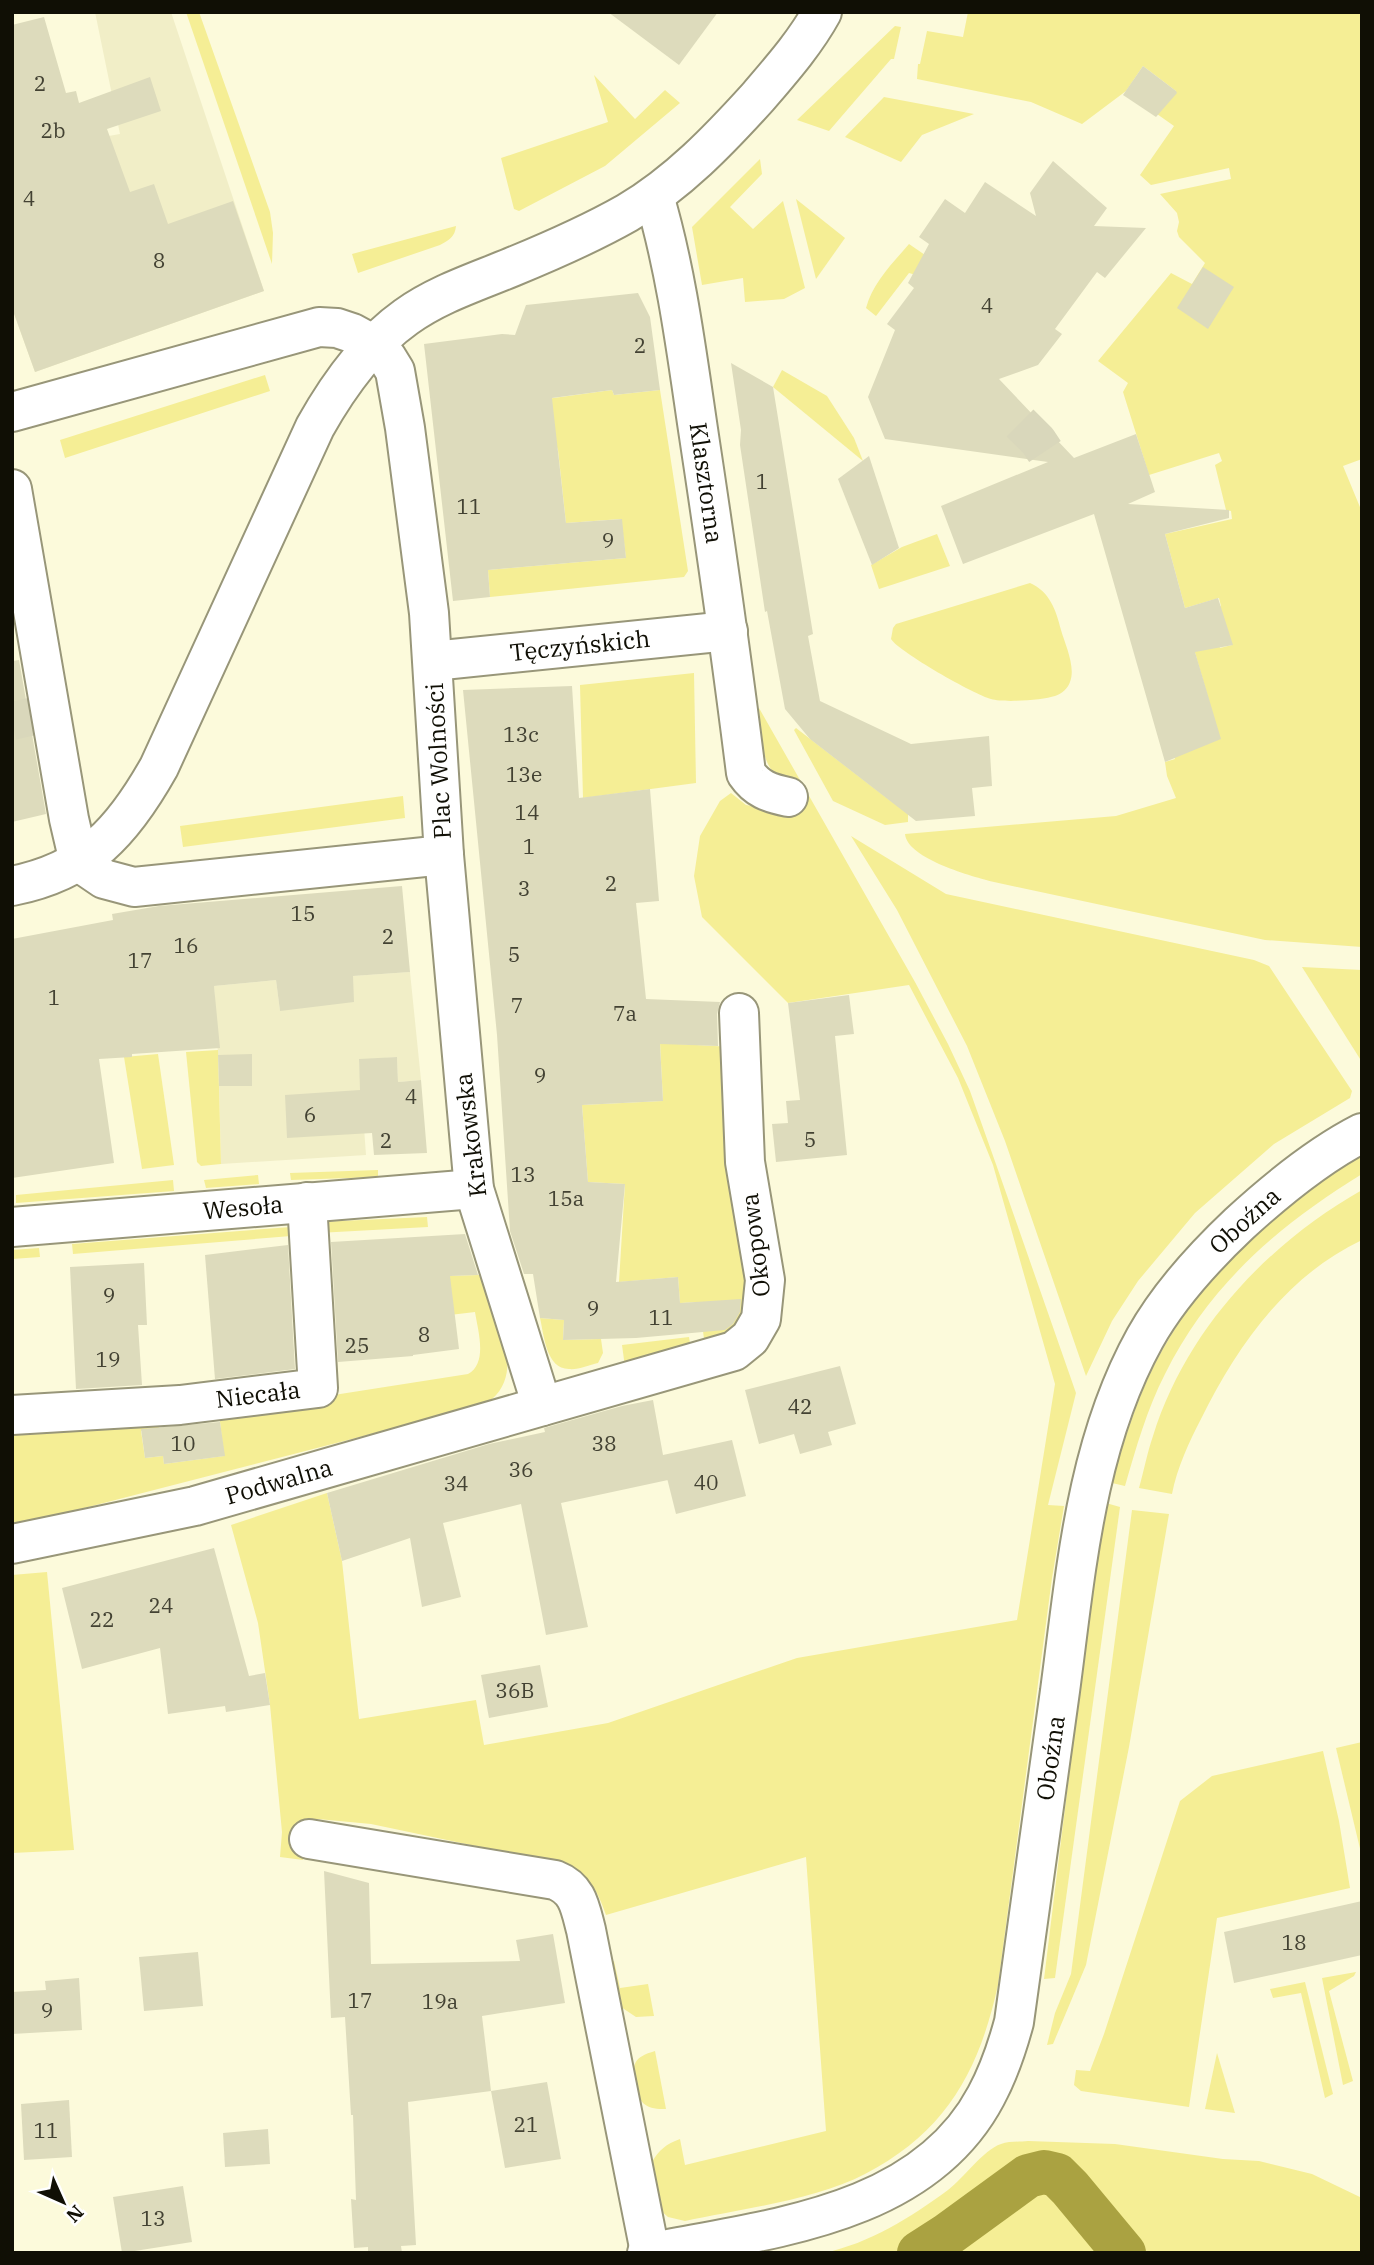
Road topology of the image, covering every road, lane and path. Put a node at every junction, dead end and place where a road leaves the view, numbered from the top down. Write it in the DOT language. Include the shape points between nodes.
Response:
graph roads {
  1 [pos="822,12"];
  2 [pos="654,195"];
  3 [pos="374,345"];
  4 [pos="12,412"];
  5 [pos="12,489"];
  6 [pos="728,631"];
  7 [pos="433,661"];
  8 [pos="788,797"];
  9 [pos="444,855"];
  10 [pos="79,862"];
  11 [pos="12,886"];
  12 [pos="739,1013"];
  13 [pos="1362,1133"];
  14 [pos="474,1189"];
  15 [pos="307,1202"];
  16 [pos="12,1227"];
  17 [pos="542,1406"];
  18 [pos="12,1415"];
  19 [pos="12,1544"];
  20 [pos="309,1839"];
  21 [pos="648,2252"];
  1 -- 2 [label="street" via="777,75 726,132"];
  2 -- 3 [label="street" via="568,244 438,298"];
  2 -- 6 [label="street, Klasztorna" via="687,356"];
  3 -- 4 [label="street, Plac Wolności" via="337,328 318,327"];
  3 -- 7 [label="street, Plac Wolności" via="395,372"];
  3 -- 10 [label="street" via="315,427 159,767 118,829"];
  5 -- 10 [label="street" via="45,714"];
  6 -- 7 [label="street, Tęczyńskich"];
  6 -- 8 [label="street, Klasztorna" via="746,773 754,785"];
  7 -- 9 [label="street, Plac Wolności"];
  9 -- 10 [label="street, Plac Wolności" via="134,887 104,879"];
  9 -- 14 [label="street, Krakowska"];
  10 -- 11 [label="street"];
  12 -- 17 [label="street, Okopowa" via="745,1162 765,1280 761,1319 750,1338 734,1351"];
  13 -- 21 [label="street, Oboźna" via="1300,1172 1207,1254 1145,1337 1119,1392 1099,1452 1078,1563 1014,2022 1003,2061 985,2098 949,2146 928,2165 873,2199 831,2214"];
  14 -- 15 [label="street, Wesoła"];
  14 -- 17 [label="street, Krakowska"];
  15 -- 16 [label="street, Wesoła"];
  15 -- 18 [label="street, Niecała" via="318,1388 180,1405"];
  17 -- 19 [label="street, Podwalna" via="195,1506"];
  20 -- 21 [label="street" via="555,1880 576,1895"];
}
